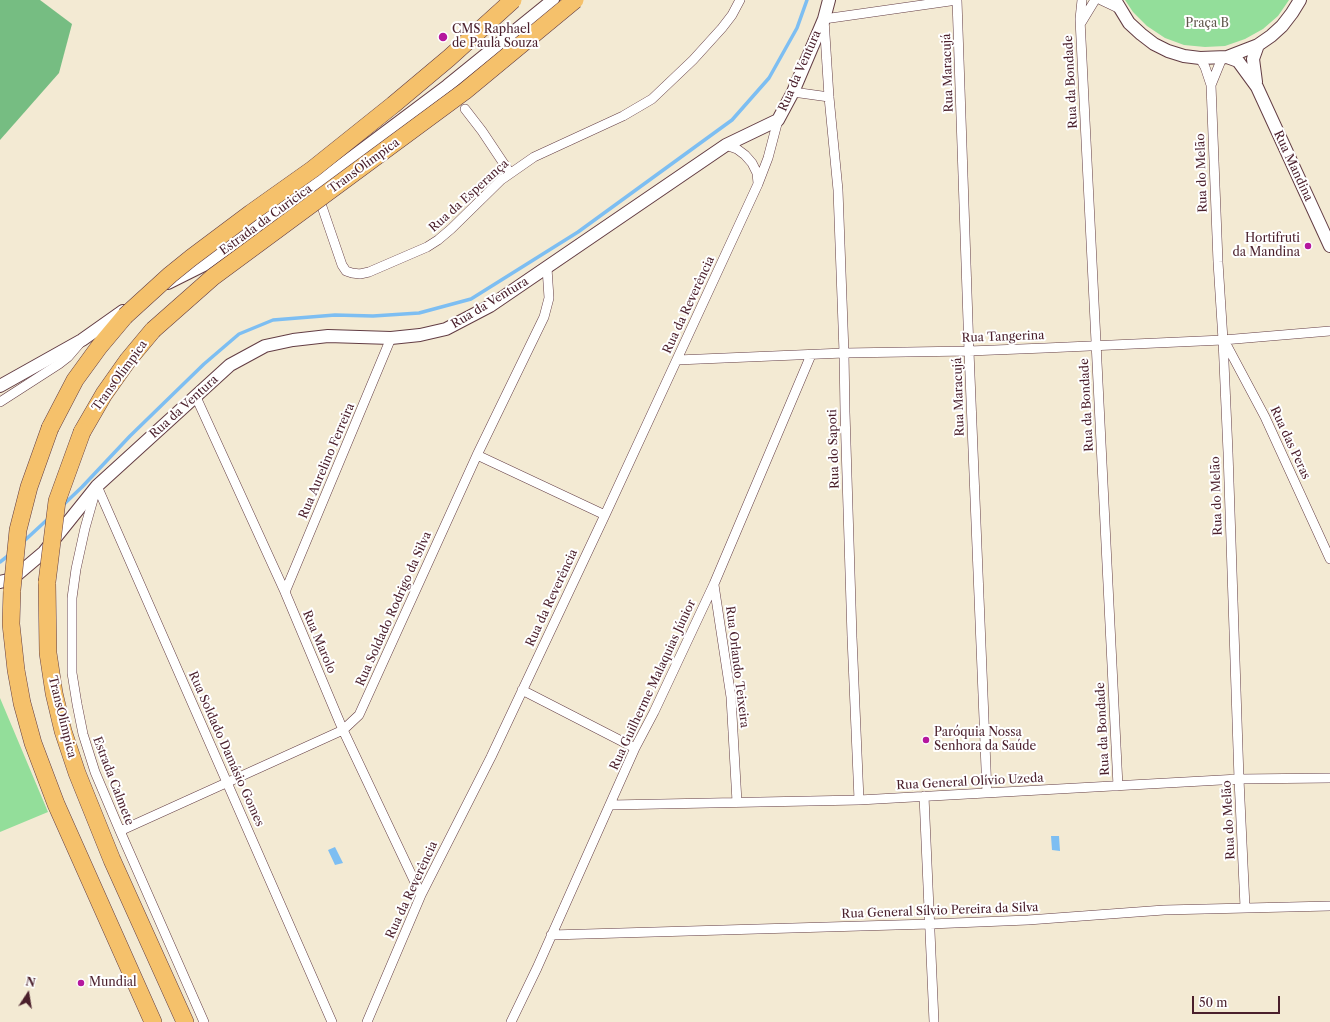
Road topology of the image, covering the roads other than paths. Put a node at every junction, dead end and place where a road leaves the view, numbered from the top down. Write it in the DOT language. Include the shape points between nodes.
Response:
graph roads {
  1 [pos="513,0"];
  2 [pos="553,0"];
  3 [pos="575,0"];
  4 [pos="740,0"];
  5 [pos="829,0"];
  6 [pos="957,0"];
  7 [pos="1082,0"];
  8 [pos="1095,0"];
  9 [pos="1101,0"];
  10 [pos="1300,0"];
  11 [pos="1117,5"];
  12 [pos="824,19"];
  13 [pos="1080,24"];
  14 [pos="1258,45"];
  15 [pos="1224,57"];
  16 [pos="1200,58"];
  17 [pos="1211,85"];
  18 [pos="1257,87"];
  19 [pos="793,92"];
  20 [pos="829,97"];
  21 [pos="465,109"];
  22 [pos="778,120"];
  23 [pos="726,145"];
  24 [pos="510,173"];
  25 [pos="758,184"];
  26 [pos="315,185"];
  27 [pos="1330,246"];
  28 [pos="547,268"];
  29 [pos="1330,332"];
  30 [pos="391,338"];
  31 [pos="82,340"];
  32 [pos="1223,340"];
  33 [pos="1096,346"];
  34 [pos="969,351"];
  35 [pos="844,353"];
  36 [pos="811,355"];
  37 [pos="677,360"];
  38 [pos="0,386"];
  39 [pos="196,397"];
  40 [pos="0,402"];
  41 [pos="477,455"];
  42 [pos="97,486"];
  43 [pos="605,515"];
  44 [pos="1330,559"];
  45 [pos="714,584"];
  46 [pos="6,586"];
  47 [pos="285,592"];
  48 [pos="522,690"];
  49 [pos="343,730"];
  50 [pos="636,748"];
  51 [pos="1330,778"];
  52 [pos="1239,779"];
  53 [pos="228,782"];
  54 [pos="1118,786"];
  55 [pos="987,793"];
  56 [pos="924,796"];
  57 [pos="859,800"];
  58 [pos="737,802"];
  59 [pos="611,805"];
  60 [pos="120,831"];
  61 [pos="421,895"];
  62 [pos="1330,906"];
  63 [pos="1245,908"];
  64 [pos="930,924"];
  65 [pos="551,935"];
  66 [pos="153,1022"];
  67 [pos="185,1022"];
  68 [pos="204,1022"];
  69 [pos="332,1022"];
  70 [pos="367,1022"];
  71 [pos="511,1022"];
  72 [pos="934,1022"];
  1 -- 46 [label="highway, bridge" via="393,106 313,169 191,258 125,316 75,380 50,428 29,487"];
  2 -- 26 [label="street, Estrada da Curicica" via="447,86"];
  3 -- 67 [label="highway, TransOlímpica, bridge" via="465,91 213,277 153,330 104,394 82,432 57,500 47,582 48,654 54,693 77,773 112,860"];
  4 -- 24 [label="street, Rua da Esperança" via="732,15 698,54 652,99 623,116 534,157"];
  5 -- 12 [label="street, Rua da Ventura"];
  6 -- 12 [label="street"];
  6 -- 34 [label="street, Rua Maracujá"];
  7 -- 13 [label="street, Rua da Bondade"];
  8 -- 13 [label="street, Rua da Bondade"];
  9 -- 11 [label="street"];
  10 -- 14 [label="street" via="1282,26"];
  11 -- 16 [label="street" via="1129,23 1154,44 1173,53"];
  12 -- 19 [label="street, Rua da Ventura"];
  12 -- 20 [label="street, Rua do Sapoti"];
  13 -- 33 [label="street, Rua da Bondade"];
  14 -- 15 [label="street"];
  14 -- 18 [label="street, Rua Mandina" via="1253,59"];
  15 -- 16 [label="street"];
  15 -- 17 [label="street, Rua do Melão"];
  15 -- 18 [label="street, Rua Mandina" via="1238,61"];
  16 -- 17 [label="street, Rua do Melão"];
  17 -- 32 [label="street, Rua do Melão"];
  18 -- 27 [label="street, Rua Mandina"];
  19 -- 20 [label="street"];
  19 -- 22 [label="street, Rua da Ventura"];
  20 -- 35 [label="street, Rua do Sapoti" via="838,190"];
  21 -- 24 [label="street"];
  22 -- 23 [label="street, Rua da Ventura"];
  22 -- 25 [label="street, Rua da Reverência"];
  23 -- 25 [label="street" via="737,149 749,159 757,173"];
  23 -- 28 [label="street, Rua da Ventura"];
  24 -- 26 [label="street, Rua da Esperança" via="438,240 427,247 360,274 346,271 342,265"];
  25 -- 37 [label="street, Rua da Reverência"];
  26 -- 31 [label="street, Estrada da Curicica" via="204,265 146,295"];
  28 -- 30 [label="street, Rua da Ventura" via="490,306 446,329"];
  28 -- 41 [label="street, Rua Soldado Rodrigo da Silva" via="548,298 544,317"];
  29 -- 32 [label="street, Rua Tangerina"];
  30 -- 39 [label="street, Rua da Ventura" via="328,336 265,346 230,365"];
  30 -- 47 [label="street, Rua Aurelino Ferreira"];
  31 -- 38 [label="street, Estrada da Curicica"];
  31 -- 40 [label="street" via="59,364"];
  32 -- 33 [label="street, Rua Tangerina"];
  32 -- 44 [label="street, Rua das Peras" via="1265,417"];
  32 -- 52 [label="street, Rua do Melão"];
  33 -- 34 [label="street, Rua Tangerina"];
  33 -- 54 [label="street, Rua da Bondade"];
  34 -- 35 [label="street, Rua Tangerina"];
  34 -- 55 [label="street, Rua Maracujá"];
  35 -- 36 [label="street, Rua Tangerina"];
  35 -- 57 [label="street, Rua do Sapoti"];
  36 -- 37 [label="street, Rua Tangerina"];
  36 -- 45 [label="street, Rua Guilherme Malaquias Júnior"];
  37 -- 43 [label="street, Rua da Reverência"];
  39 -- 42 [label="street, Rua da Ventura"];
  39 -- 47 [label="street, Rua Marolo"];
  41 -- 43 [label="street"];
  41 -- 49 [label="street, Rua Soldado Rodrigo da Silva" via="359,715"];
  42 -- 46 [label="street, Rua da Ventura" via="44,552"];
  42 -- 53 [label="street, Rua Soldado Damásio Gomes"];
  42 -- 60 [label="street, Estrada Calmete" via="85,528 72,598 72,674 83,734 95,772"];
  43 -- 48 [label="street, Rua da Reverência"];
  45 -- 50 [label="street, Rua Guilherme Malaquias Júnior"];
  45 -- 58 [label="street, Rua Orlando Teixeira" via="731,698"];
  46 -- 66 [label="highway" via="16,670 33,743 56,804"];
  47 -- 49 [label="street, Rua Marolo"];
  48 -- 50 [label="street"];
  48 -- 61 [label="street, Rua da Reverência"];
  49 -- 53 [label="street, Rua Soldado Rodrigo da Silva"];
  49 -- 61 [label="street, Rua Marolo"];
  50 -- 59 [label="street, Rua Guilherme Malaquias Júnior"];
  51 -- 52 [label="street, Rua General Olívio Uzeda"];
  52 -- 54 [label="street, Rua General Olívio Uzeda"];
  52 -- 63 [label="street, Rua do Melão"];
  53 -- 60 [label="street, Rua Soldado Rodrigo da Silva"];
  53 -- 69 [label="street, Rua Soldado Damásio Gomes"];
  54 -- 55 [label="street, Rua General Olívio Uzeda"];
  55 -- 56 [label="street, Rua General Olívio Uzeda"];
  56 -- 57 [label="street, Rua General Olívio Uzeda"];
  56 -- 64 [label="street"];
  57 -- 58 [label="street, Rua General Olívio Uzeda"];
  58 -- 59 [label="street, Rua General Olívio Uzeda"];
  59 -- 65 [label="street, Rua Guilherme Malaquias Júnior"];
  60 -- 68 [label="street, Estrada Calmete"];
  61 -- 70 [label="street, Rua da Reverência"];
  62 -- 63 [label="street, Rua General Sílvio Pereira da Silva"];
  63 -- 64 [label="street, Rua General Sílvio Pereira da Silva" via="1164,910"];
  64 -- 65 [label="street, Rua General Sílvio Pereira da Silva"];
  64 -- 72 [label="street"];
  65 -- 71 [label="street, Rua Guilherme Malaquias Júnior"];
}
